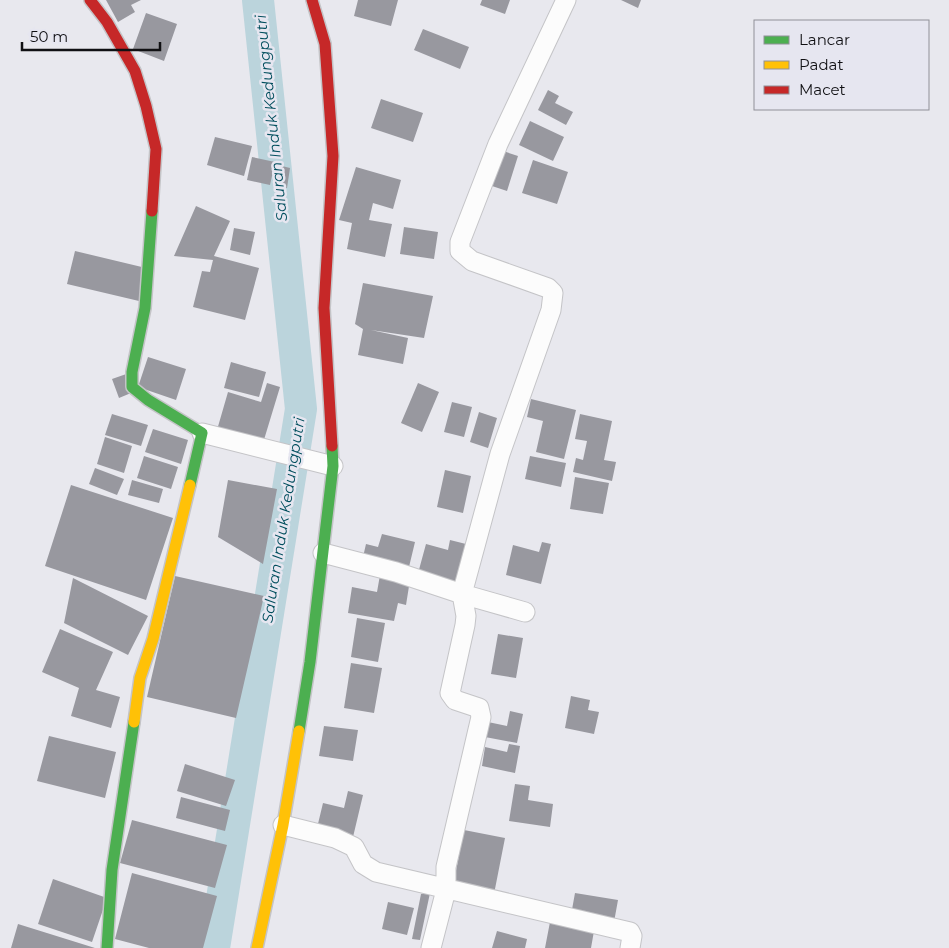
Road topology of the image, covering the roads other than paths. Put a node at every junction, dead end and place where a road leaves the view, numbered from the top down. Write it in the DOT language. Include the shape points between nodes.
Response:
graph roads {
  1 [pos="90,0"];
  2 [pos="312,0"];
  3 [pos="566,0"];
  4 [pos="202,434"];
  5 [pos="333,466"];
  6 [pos="323,553"];
  7 [pos="462,594"];
  8 [pos="525,612"];
  9 [pos="283,825"];
  10 [pos="446,890"];
  11 [pos="107,948"];
  12 [pos="257,948"];
  13 [pos="431,948"];
  14 [pos="630,948"];
  1 -- 4 [label="street" via="107,22 135,71 156,149 145,308 132,387"];
  2 -- 5 [label="street" via="325,44 332,156 324,308"];
  3 -- 7 [label="street" via="498,144 460,242 460,251 472,261 548,288 553,293 551,310 500,454"];
  4 -- 5 [label="street"];
  4 -- 11 [label="street" via="153,639 140,678 112,870"];
  5 -- 6 [label="street"];
  6 -- 7 [label="street"];
  6 -- 9 [label="street" via="310,662"];
  7 -- 8 [label="street"];
  7 -- 10 [label="street" via="465,625 450,693 455,700 475,706 481,712 446,867"];
  9 -- 10 [label="street" via="335,838 354,847 362,864 376,872"];
  9 -- 12 [label="street"];
  10 -- 13 [label="street"];
  10 -- 14 [label="street" via="630,932"];
}
